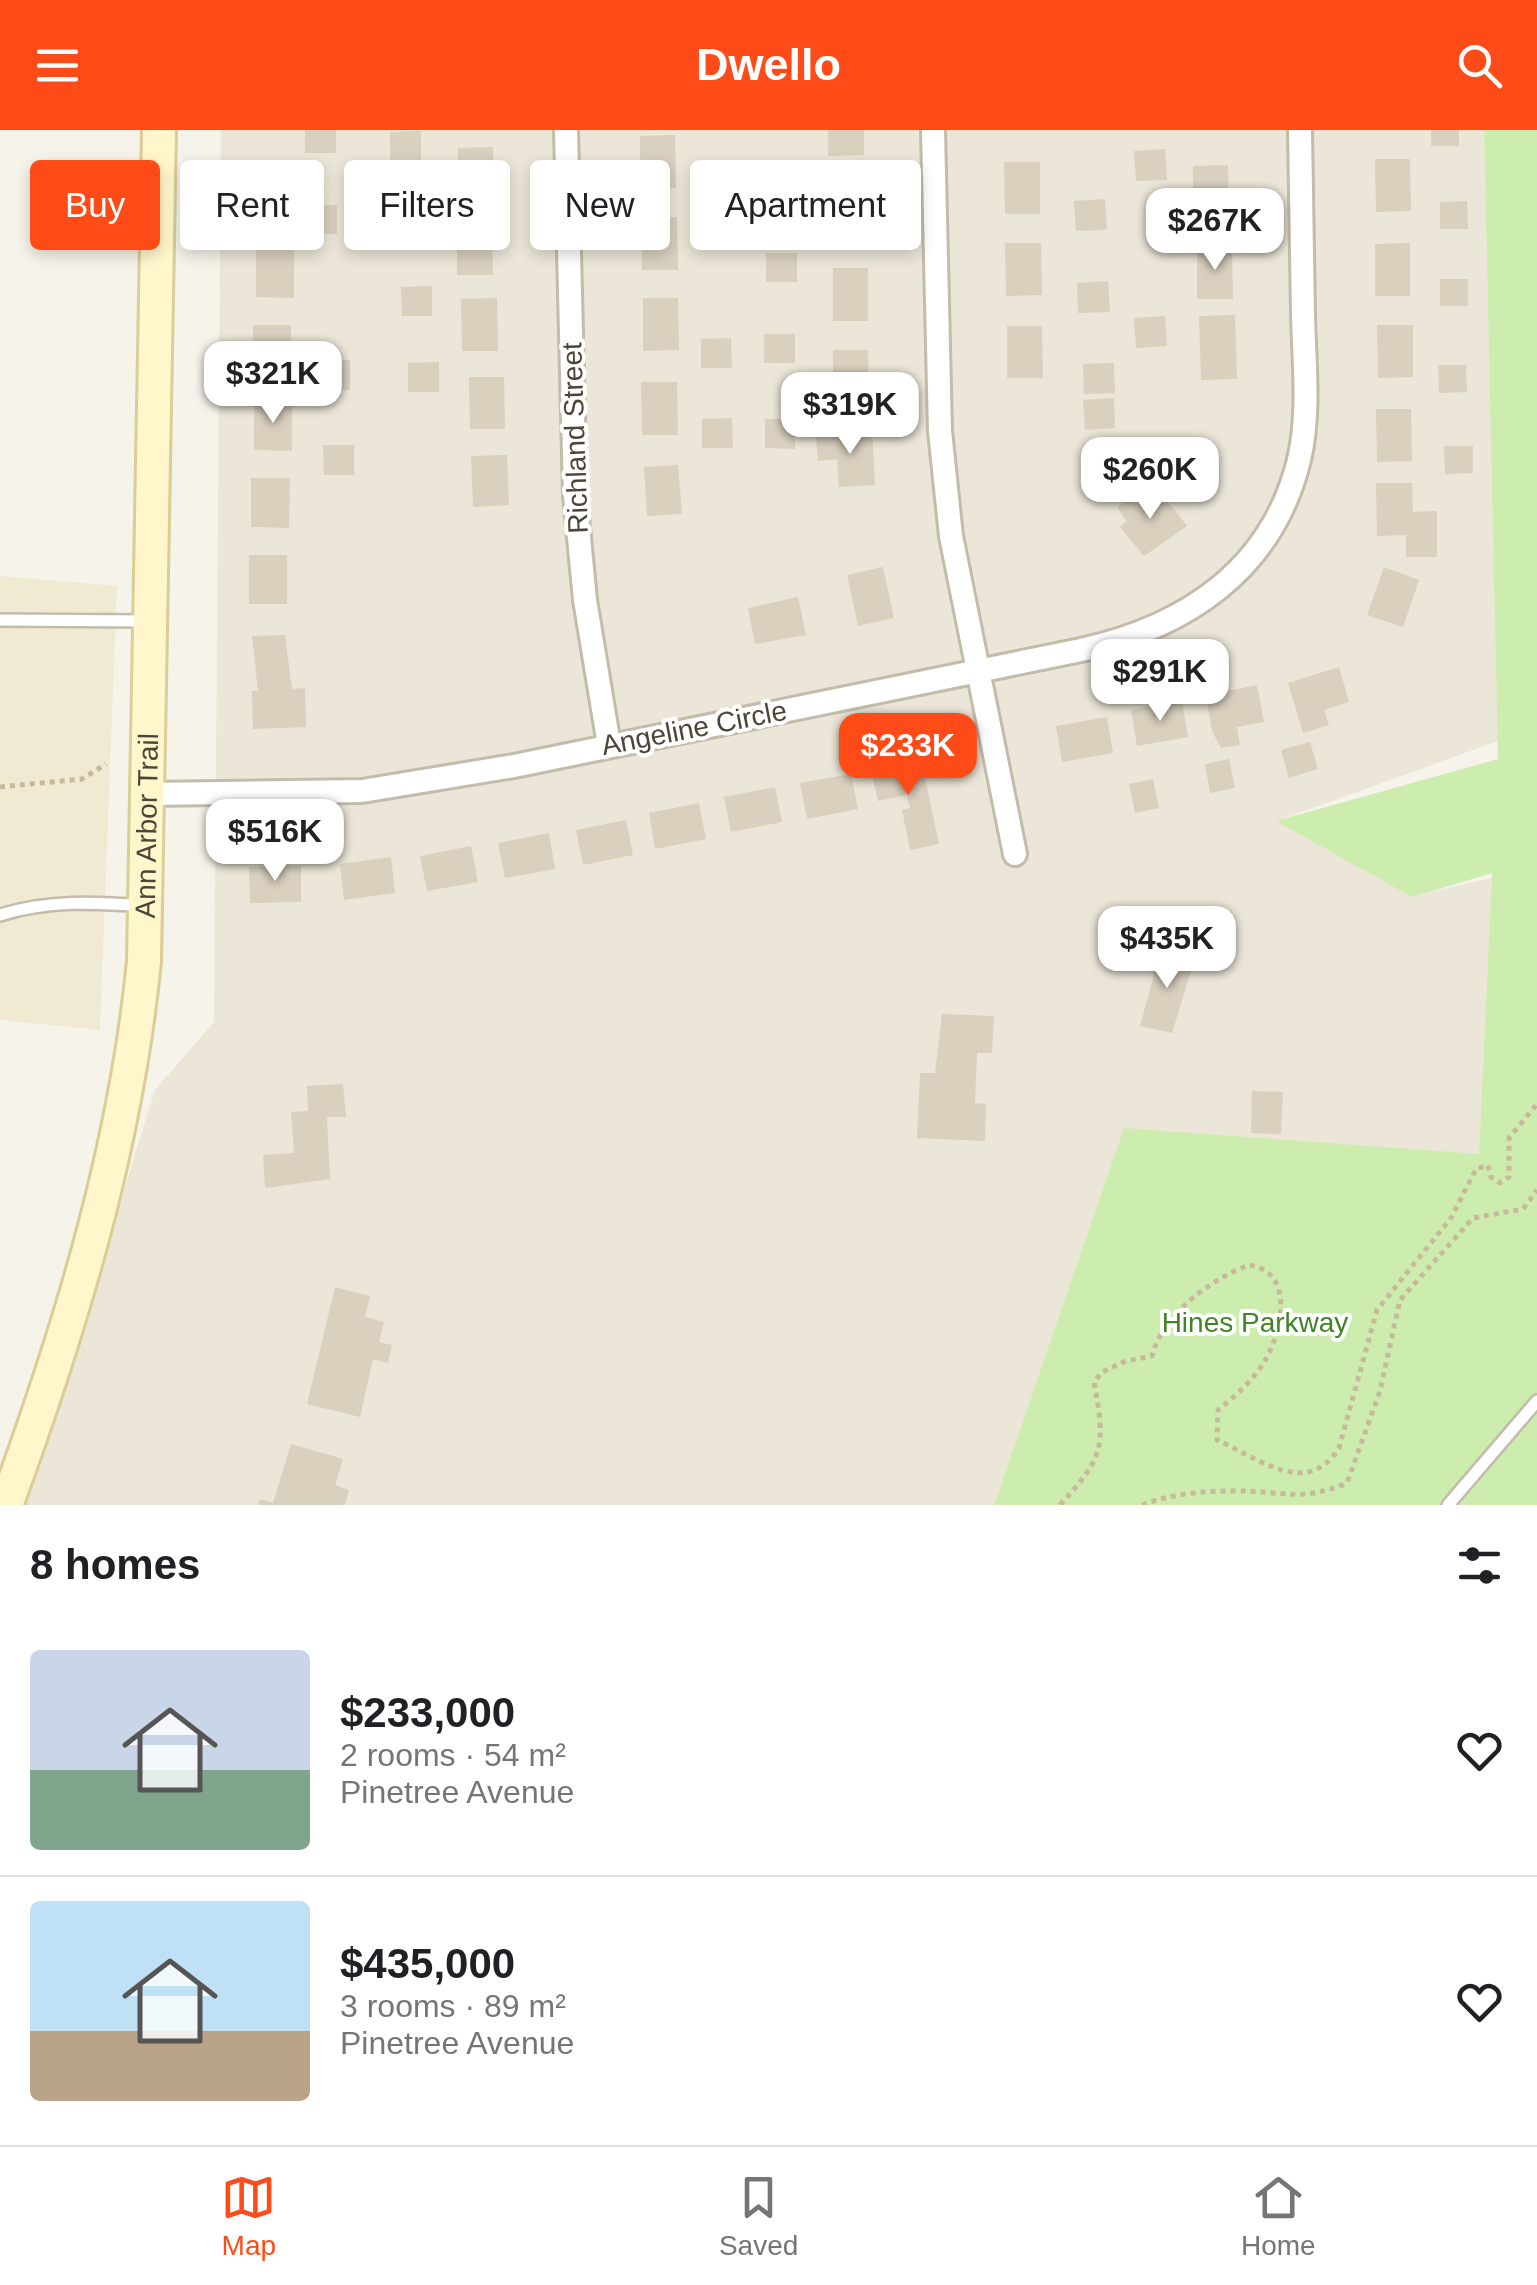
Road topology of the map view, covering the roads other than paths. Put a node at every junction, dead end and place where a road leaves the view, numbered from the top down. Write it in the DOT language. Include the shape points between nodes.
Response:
graph roads {
  1 [pos="160,130"];
  2 [pos="566,130"];
  3 [pos="933,130"];
  4 [pos="1300,130"];
  5 [pos="0,620"];
  6 [pos="150,621"];
  7 [pos="976,672"];
  8 [pos="609,745"];
  9 [pos="148,794"];
  10 [pos="1016,854"];
  11 [pos="146,906"];
  12 [pos="0,915"];
  13 [pos="1537,1401"];
  14 [pos="6,1505"];
  15 [pos="1448,1505"];
  1 -- 6 [label="street, Ann Arbor Trail"];
  2 -- 8 [label="street, Richland Street" via="575,496"];
  3 -- 7 [label="street" via="940,431"];
  4 -- 7 [label="street, Angeline Circle" via="1304,405 1300,458 1282,510 1237,573 1176,619 1126,640"];
  5 -- 6 [label="lane"];
  6 -- 9 [label="street, Ann Arbor Trail"];
  7 -- 8 [label="street, Angeline Circle"];
  7 -- 10 [label="street"];
  8 -- 9 [label="street, Angeline Circle" via="362,791"];
  9 -- 11 [label="street, Ann Arbor Trail"];
  11 -- 12 [label="lane" via="76,903"];
  11 -- 14 [label="street, Ann Arbor Trail" via="128,1083 92,1238"];
  13 -- 15 [label="lane"];
}
